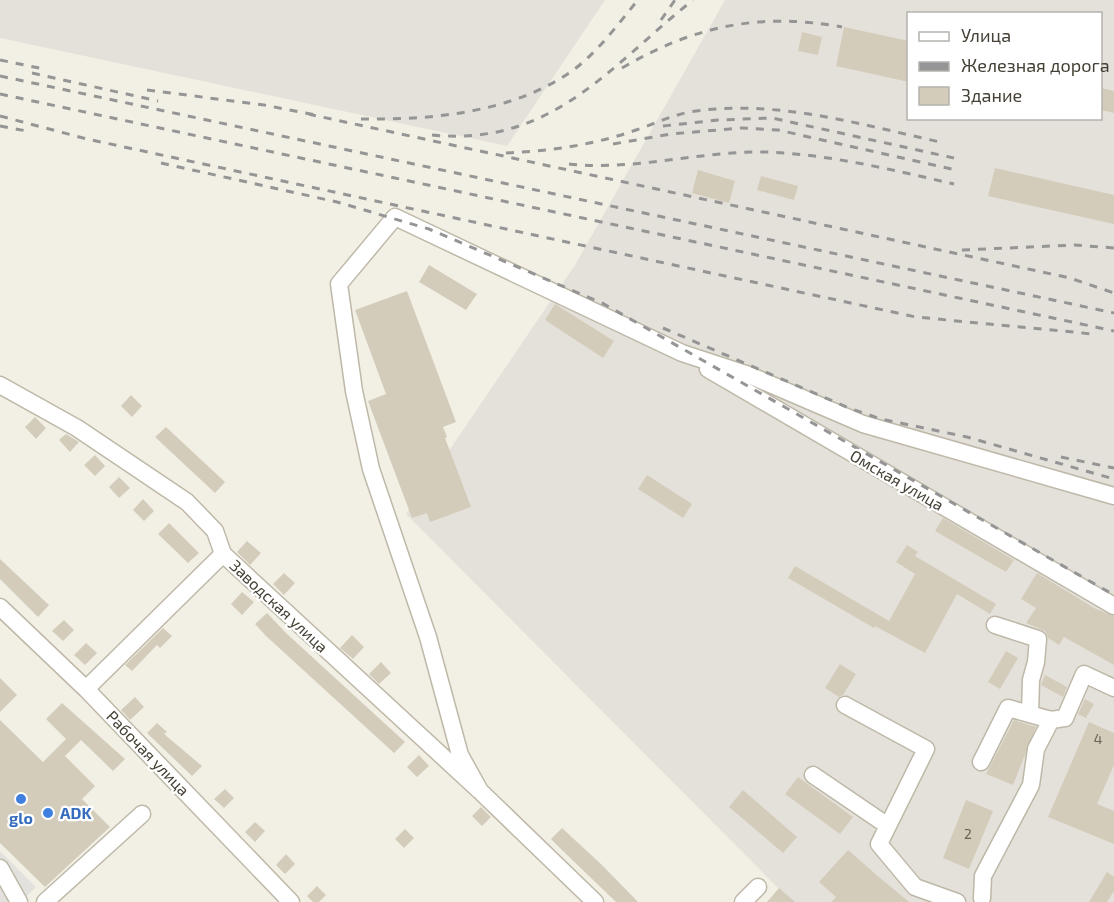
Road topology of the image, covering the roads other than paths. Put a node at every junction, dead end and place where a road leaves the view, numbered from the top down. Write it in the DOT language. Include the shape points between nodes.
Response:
graph roads {
  1 [pos="682,353"];
  2 [pos="0,385"];
  3 [pos="1114,496"];
  4 [pos="223,554"];
  5 [pos="1114,606"];
  6 [pos="0,607"];
  7 [pos="995,625"];
  8 [pos="1114,688"];
  9 [pos="86,689"];
  10 [pos="845,705"];
  11 [pos="1030,714"];
  12 [pos="1051,720"];
  13 [pos="981,762"];
  14 [pos="813,775"];
  15 [pos="480,791"];
  16 [pos="142,814"];
  17 [pos="888,826"];
  18 [pos="0,868"];
  19 [pos="0,887"];
  20 [pos="758,887"];
  21 [pos="281,898"];
  22 [pos="19,901"];
  23 [pos="983,901"];
  24 [pos="45,902"];
  25 [pos="595,902"];
  26 [pos="743,902"];
  27 [pos="957,902"];
  1 -- 3 [label="street" via="749,375 863,424"];
  1 -- 5 [label="street, Омская улица"];
  1 -- 15 [label="street, Заводская улица" via="395,217 339,284 354,391 371,469 428,638 460,755"];
  2 -- 4 [label="street, Заводская улица" via="76,428 187,502 215,531"];
  4 -- 9 [label="street"];
  4 -- 15 [label="street, Заводская улица"];
  6 -- 9 [label="street, Рабочая улица"];
  7 -- 11 [label="street" via="1038,639 1030,680"];
  8 -- 12 [label="street" via="1084,674 1065,718"];
  9 -- 21 [label="street, Рабочая улица"];
  10 -- 17 [label="street" via="926,749"];
  11 -- 12 [label="street"];
  11 -- 13 [label="street" via="1008,708"];
  12 -- 23 [label="street" via="1036,749 1030,785 983,876"];
  14 -- 17 [label="street"];
  15 -- 25 [label="street, Заводская улица"];
  16 -- 24 [label="street"];
  17 -- 27 [label="street" via="879,844 915,887"];
  18 -- 22 [label="street"];
  19 -- 22 [label="street"];
  20 -- 26 [label="street"];
}
